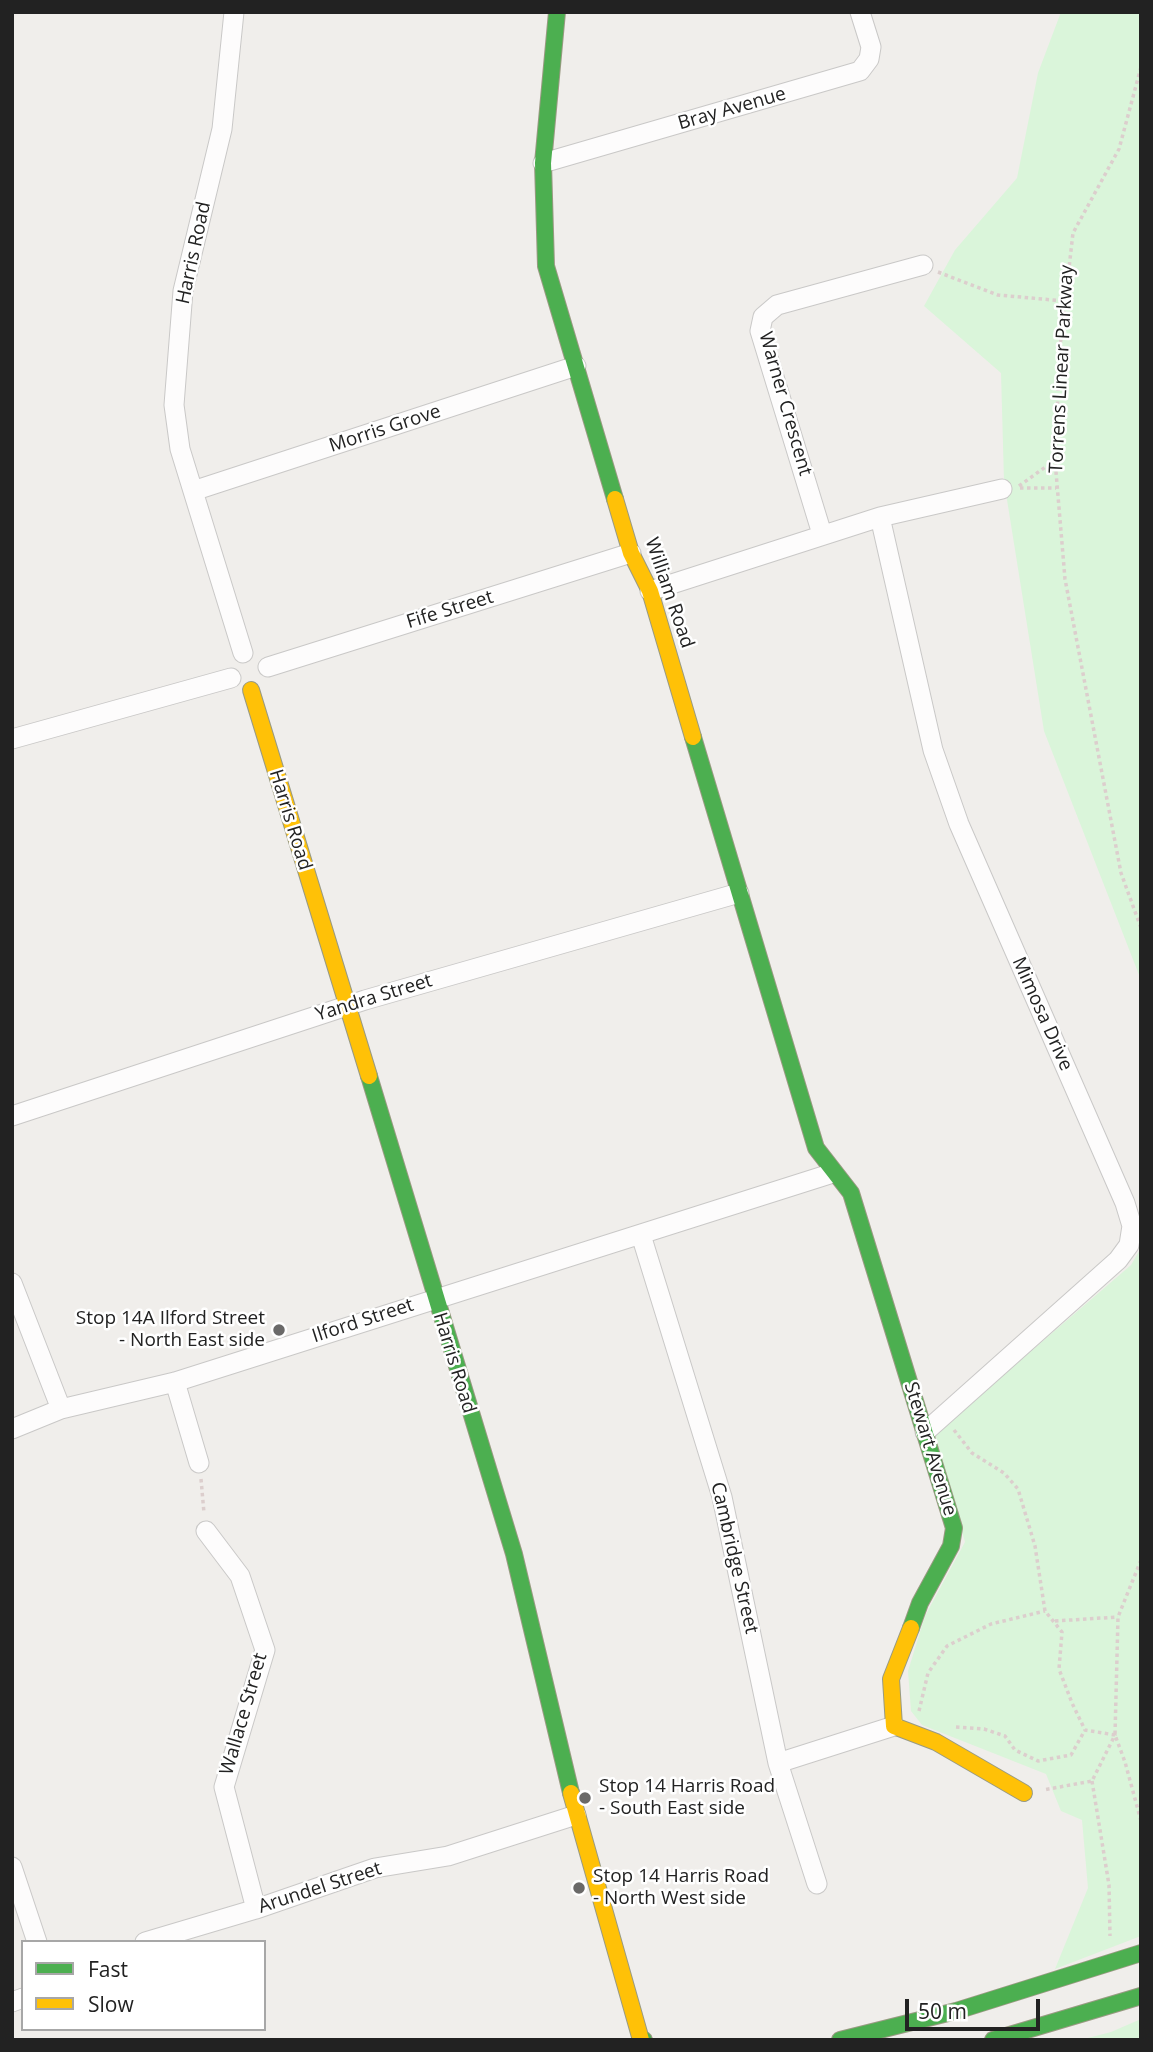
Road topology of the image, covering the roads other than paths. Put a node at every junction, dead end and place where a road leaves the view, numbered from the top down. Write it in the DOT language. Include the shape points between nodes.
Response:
graph roads {
  1 [pos="234,12"];
  2 [pos="557,12"];
  3 [pos="860,12"];
  4 [pos="544,163"];
  5 [pos="923,265"];
  6 [pos="576,366"];
  7 [pos="1002,489"];
  8 [pos="193,491"];
  9 [pos="880,517"];
  10 [pos="822,534"];
  11 [pos="631,553"];
  12 [pos="650,591"];
  13 [pos="243,653"];
  14 [pos="268,667"];
  15 [pos="231,678"];
  16 [pos="251,690"];
  17 [pos="12,739"];
  18 [pos="739,894"];
  19 [pos="345,1006"];
  20 [pos="12,1116"];
  21 [pos="834,1173"];
  22 [pos="641,1235"];
  23 [pos="12,1283"];
  24 [pos="434,1298"];
  25 [pos="176,1382"];
  26 [pos="61,1409"];
  27 [pos="12,1429"];
  28 [pos="925,1432"];
  29 [pos="200,1463"];
  30 [pos="206,1531"];
  31 [pos="894,1726"];
  32 [pos="778,1763"];
  33 [pos="1024,1793"];
  34 [pos="576,1815"];
  35 [pos="12,1867"];
  36 [pos="817,1884"];
  37 [pos="256,1909"];
  38 [pos="36,1940"];
  39 [pos="152,1940"];
  40 [pos="1136,1955"];
  41 [pos="1139,1996"];
  42 [pos="642,2039"];
  43 [pos="840,2040"];
  44 [pos="993,2040"];
  1 -- 8 [label="street, Harris Road" via="222,129 183,291 175,426"];
  2 -- 4 [label="main road, William Road"];
  3 -- 4 [label="street, Bray Avenue" via="871,47 860,71"];
  4 -- 6 [label="main road, William Road" via="546,266"];
  5 -- 10 [label="street, Warner Crescent" via="777,305 763,317 760,331"];
  6 -- 8 [label="street, Morris Grove"];
  6 -- 11 [label="main road, William Road"];
  7 -- 9 [label="street"];
  8 -- 13 [label="street, Harris Road"];
  9 -- 10 [label="street"];
  9 -- 28 [label="street, Mimosa Drive" via="933,750 959,824 1132,1226 1129,1245 1118,1260"];
  10 -- 12 [label="street"];
  11 -- 12 [label="main road, William Road"];
  11 -- 14 [label="street, Fife Street"];
  12 -- 18 [label="main road, William Road"];
  13 -- 14 [label="street" via="261,656"];
  13 -- 15 [label="street" via="235,659"];
  14 -- 16 [label="street" via="263,685"];
  15 -- 16 [label="street" via="236,686"];
  15 -- 17 [label="street"];
  16 -- 19 [label="main road, Harris Road"];
  18 -- 19 [label="street, Yandra Street"];
  18 -- 21 [label="main road, William Road" via="816,1147"];
  19 -- 20 [label="street, Yandra Street"];
  19 -- 24 [label="main road, Harris Road"];
  21 -- 22 [label="street, Ilford Street"];
  21 -- 28 [label="main road, Stewart Avenue" via="851,1193"];
  22 -- 24 [label="street, Ilford Street"];
  22 -- 32 [label="street, Cambridge Street" via="722,1497"];
  23 -- 26 [label="street"];
  24 -- 25 [label="street, Ilford Street"];
  24 -- 34 [label="main road, Harris Road" via="513,1554"];
  25 -- 26 [label="street, Ilford Street"];
  25 -- 29 [label="street"];
  26 -- 27 [label="street, Ilford Street"];
  28 -- 31 [label="main road, Stewart Avenue" via="954,1528 951,1546 920,1602 891,1679"];
  30 -- 37 [label="street, Wallace Street" via="240,1576 265,1650 224,1787"];
  31 -- 32 [label="street"];
  31 -- 33 [label="main road" via="936,1742"];
  32 -- 36 [label="street, Cambridge Street"];
  34 -- 37 [label="street, Arundel Street" via="448,1856 375,1868"];
  34 -- 42 [label="main road, Harris Road"];
  35 -- 38 [label="street"];
  37 -- 39 [label="street, Arundel Street"];
  40 -- 43 [label="main road" via="956,2011"];
  41 -- 44 [label="main road"];
}
